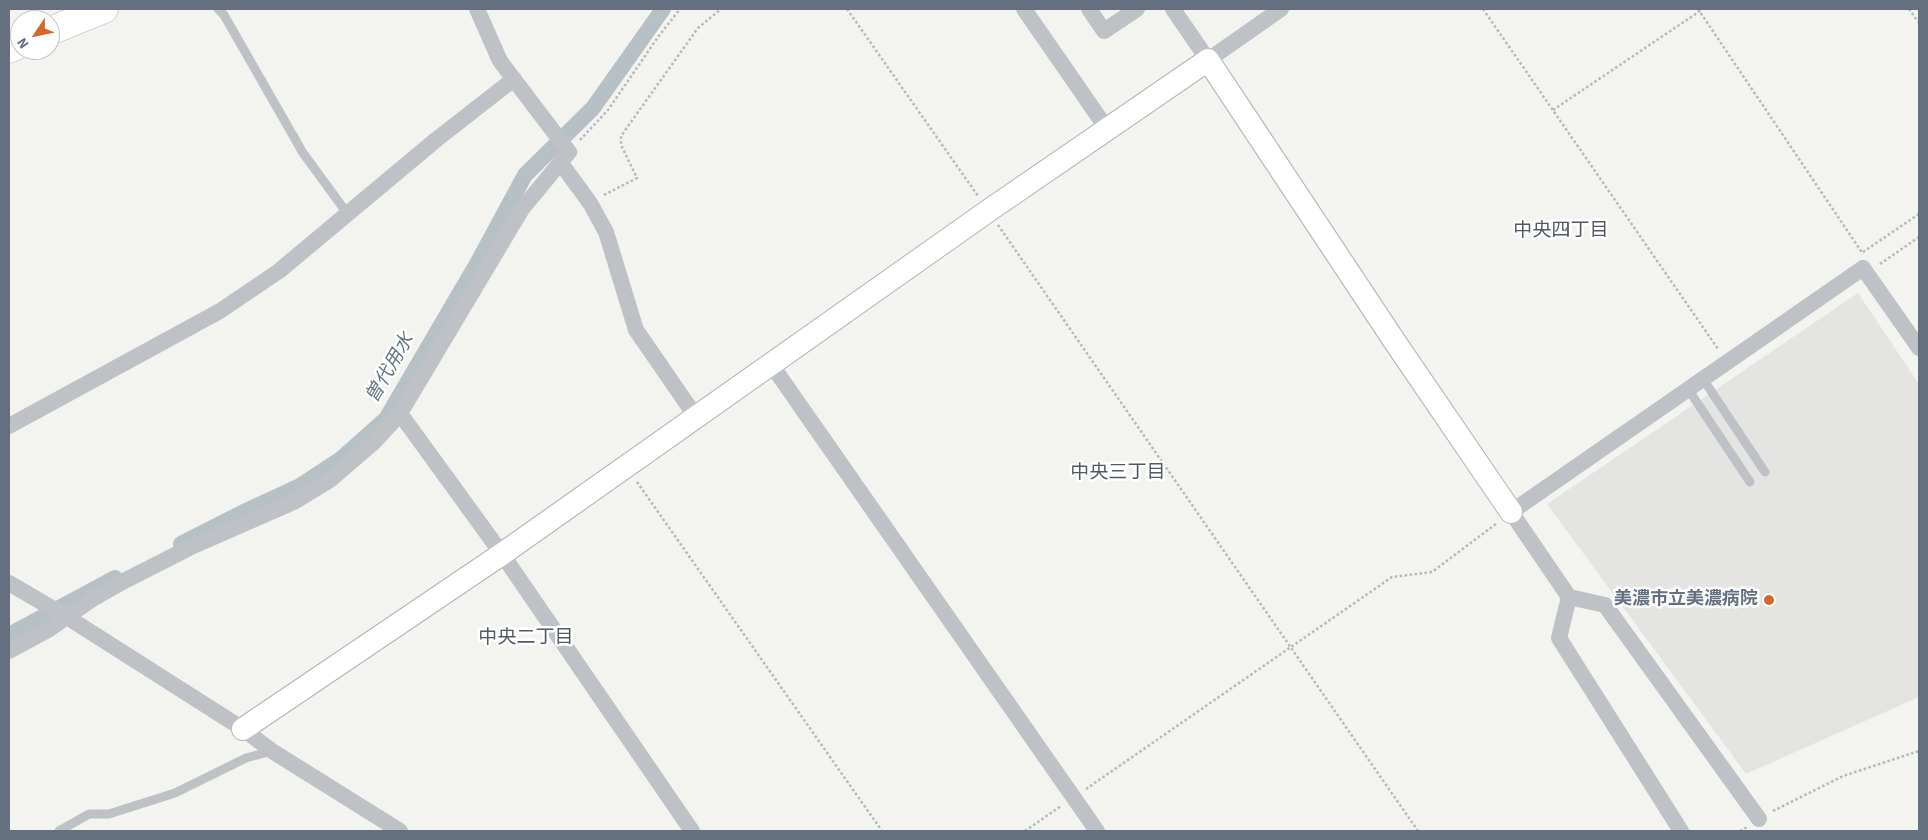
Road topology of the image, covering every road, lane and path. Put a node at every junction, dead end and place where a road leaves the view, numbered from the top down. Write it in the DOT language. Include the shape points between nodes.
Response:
graph roads {
  1 [pos="104,9"];
  2 [pos="218,9"];
  3 [pos="477,9"];
  4 [pos="680,9"];
  5 [pos="721,9"];
  6 [pos="847,9"];
  7 [pos="1024,9"];
  8 [pos="1089,9"];
  9 [pos="1137,9"];
  10 [pos="1173,9"];
  11 [pos="1282,9"];
  12 [pos="1483,9"];
  13 [pos="1909,9"];
  14 [pos="1700,10"];
  15 [pos="1919,24"];
  16 [pos="60,27"];
  17 [pos="1208,60"];
  18 [pos="514,79"];
  19 [pos="1553,110"];
  20 [pos="1107,129"];
  21 [pos="565,157"];
  22 [pos="590,204"];
  23 [pos="988,211"];
  24 [pos="347,213"];
  25 [pos="1919,214"];
  26 [pos="1919,237"];
  27 [pos="1864,264"];
  28 [pos="1919,348"];
  29 [pos="1728,362"];
  30 [pos="771,364"];
  31 [pos="1703,380"];
  32 [pos="1688,390"];
  33 [pos="399,415"];
  34 [pos="696,417"];
  35 [pos="9,426"];
  36 [pos="626,467"];
  37 [pos="1765,472"];
  38 [pos="1750,482"];
  39 [pos="1511,512"];
  40 [pos="502,554"];
  41 [pos="9,583"];
  42 [pos="1569,597"];
  43 [pos="66,617"];
  44 [pos="1289,646"];
  45 [pos="9,651"];
  46 [pos="243,729"];
  47 [pos="272,750"];
  48 [pos="1919,751"];
  49 [pos="1073,797"];
  50 [pos="1759,819"];
  51 [pos="59,831"];
  52 [pos="400,831"];
  53 [pos="692,831"];
  54 [pos="882,831"];
  55 [pos="1025,831"];
  56 [pos="1097,831"];
  57 [pos="1418,831"];
  58 [pos="1681,831"];
  59 [pos="1740,831"];
  1 -- 16 [label="highway"];
  2 -- 24 [label="lane" via="303,153"];
  3 -- 18 [label="street" via="500,61"];
  4 -- 21 [label="path" via="608,110"];
  5 -- 22 [label="path" via="698,28 621,136 621,145 637,178"];
  6 -- 23 [label="path"];
  7 -- 20 [label="street"];
  8 -- 9 [label="street" via="1104,31"];
  10 -- 17 [label="street"];
  11 -- 17 [label="street"];
  12 -- 19 [label="path"];
  13 -- 15 [label="path"];
  14 -- 19 [label="path"];
  14 -- 27 [label="path"];
  17 -- 20 [label="street"];
  17 -- 39 [label="street"];
  18 -- 21 [label="street" via="555,132"];
  18 -- 24 [label="street"];
  19 -- 29 [label="path"];
  20 -- 23 [label="street"];
  21 -- 22 [label="street"];
  21 -- 33 [label="street" via="522,209"];
  22 -- 34 [label="street" via="606,232 636,330"];
  23 -- 30 [label="street"];
  23 -- 44 [label="path"];
  24 -- 35 [label="street" via="279,271 220,311"];
  25 -- 27 [label="path"];
  26 -- 27 [label="path"];
  27 -- 28 [label="street"];
  27 -- 29 [label="street"];
  29 -- 31 [label="street"];
  30 -- 34 [label="street"];
  30 -- 49 [label="street"];
  31 -- 32 [label="street"];
  31 -- 37 [label="lane"];
  32 -- 38 [label="lane"];
  32 -- 39 [label="street"];
  33 -- 40 [label="street"];
  33 -- 43 [label="street" via="373,443 330,480 294,502 126,580"];
  34 -- 36 [label="street"];
  36 -- 40 [label="street"];
  36 -- 54 [label="path"];
  39 -- 42 [label="street"];
  39 -- 44 [label="path" via="1432,572 1392,577"];
  40 -- 46 [label="street"];
  40 -- 53 [label="street"];
  41 -- 43 [label="street"];
  42 -- 50 [label="street" via="1605,605"];
  42 -- 58 [label="street" via="1559,638"];
  43 -- 45 [label="street"];
  43 -- 46 [label="street"];
  44 -- 49 [label="path"];
  44 -- 57 [label="path"];
  46 -- 47 [label="street"];
  47 -- 51 [label="lane" via="246,758 175,793 109,814 89,814"];
  47 -- 52 [label="street"];
  48 -- 50 [label="path" via="1843,776"];
  49 -- 55 [label="path"];
  49 -- 56 [label="street"];
  50 -- 59 [label="path"];
}
